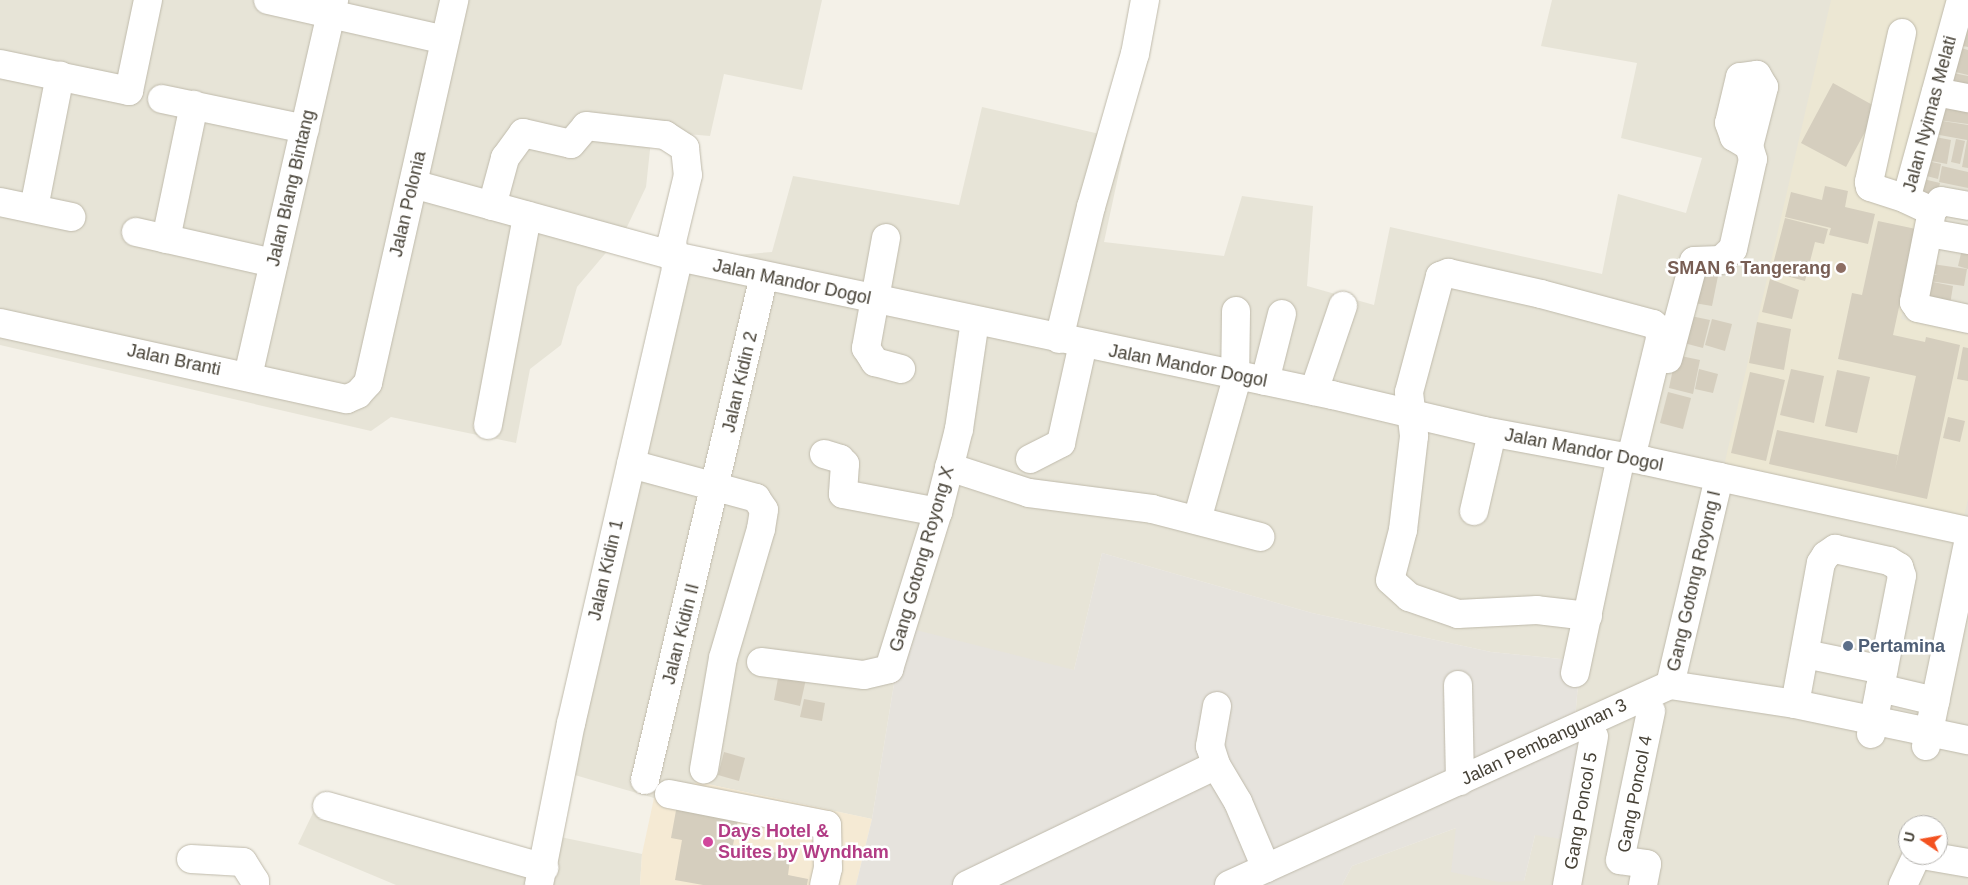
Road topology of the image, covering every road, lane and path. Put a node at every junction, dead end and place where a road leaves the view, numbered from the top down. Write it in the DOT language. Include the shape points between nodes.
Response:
graph roads {
  1 [pos="148,0"];
  2 [pos="268,0"];
  3 [pos="454,0"];
  4 [pos="1144,0"];
  5 [pos="1961,0"];
  6 [pos="333,7"];
  7 [pos="1902,33"];
  8 [pos="445,40"];
  9 [pos="0,64"];
  10 [pos="60,76"];
  11 [pos="1936,92"];
  12 [pos="1968,98"];
  13 [pos="162,99"];
  14 [pos="194,105"];
  15 [pos="305,129"];
  16 [pos="1749,146"];
  17 [pos="412,184"];
  18 [pos="1906,199"];
  19 [pos="0,202"];
  20 [pos="492,206"];
  21 [pos="1968,206"];
  22 [pos="34,208"];
  23 [pos="528,216"];
  24 [pos="71,217"];
  25 [pos="1930,222"];
  26 [pos="136,232"];
  27 [pos="886,238"];
  28 [pos="166,239"];
  29 [pos="1968,240"];
  30 [pos="674,256"];
  31 [pos="274,263"];
  32 [pos="764,276"];
  33 [pos="874,300"];
  34 [pos="1343,306"];
  35 [pos="1236,311"];
  36 [pos="1282,314"];
  37 [pos="1968,319"];
  38 [pos="975,321"];
  39 [pos="0,323"];
  40 [pos="1071,342"];
  41 [pos="901,369"];
  42 [pos="1233,375"];
  43 [pos="248,376"];
  44 [pos="1265,381"];
  45 [pos="1314,391"];
  46 [pos="347,399"];
  47 [pos="1410,413"];
  48 [pos="488,425"];
  49 [pos="1492,433"];
  50 [pos="824,454"];
  51 [pos="1633,458"];
  52 [pos="1030,459"];
  53 [pos="631,464"];
  54 [pos="949,467"];
  55 [pos="1719,477"];
  56 [pos="716,488"];
  57 [pos="1474,511"];
  58 [pos="938,512"];
  59 [pos="1197,520"];
  60 [pos="1968,531"];
  61 [pos="1260,537"];
  62 [pos="1968,544"];
  63 [pos="1588,616"];
  64 [pos="1805,654"];
  65 [pos="761,662"];
  66 [pos="1575,673"];
  67 [pos="1882,679"];
  68 [pos="1458,685"];
  69 [pos="1670,685"];
  70 [pos="1935,701"];
  71 [pos="1795,704"];
  72 [pos="1217,706"];
  73 [pos="1651,711"];
  74 [pos="1872,727"];
  75 [pos="1594,736"];
  76 [pos="1927,738"];
  77 [pos="1968,740"];
  78 [pos="1534,754"];
  79 [pos="1968,755"];
  80 [pos="1216,765"];
  81 [pos="704,769"];
  82 [pos="645,780"];
  83 [pos="1460,781"];
  84 [pos="669,794"];
  85 [pos="328,806"];
  86 [pos="190,859"];
  87 [pos="1948,860"];
  88 [pos="1968,863"];
  89 [pos="1912,865"];
  90 [pos="541,876"];
  91 [pos="1268,876"];
  92 [pos="255,885"];
  93 [pos="824,885"];
  94 [pos="967,885"];
  95 [pos="1229,885"];
  96 [pos="1567,885"];
  97 [pos="1643,885"];
  98 [pos="1903,885"];
  1 -- 10 [label="street" via="128,91"];
  2 -- 6 [label="street"];
  3 -- 8 [label="street, Jalan Polonia"];
  4 -- 40 [label="street" via="1135,54 1091,207"];
  5 -- 11 [label="street, Jalan Nyimas Melati"];
  6 -- 8 [label="street"];
  6 -- 15 [label="street, Jalan Blang Bintang"];
  7 -- 18 [label="street" via="1869,182 1870,187"];
  8 -- 17 [label="street, Jalan Polonia"];
  9 -- 10 [label="street"];
  10 -- 22 [label="street"];
  11 -- 12 [label="street"];
  11 -- 18 [label="street, Jalan Nyimas Melati"];
  13 -- 14 [label="street"];
  14 -- 15 [label="street"];
  14 -- 28 [label="street"];
  15 -- 31 [label="street, Jalan Blang Bintang"];
  16 -- 51 [label="street" via="1753,159 1733,249 1721,260 1694,261 1688,273"];
  17 -- 20 [label="street, Jalan Mandor Dogol"];
  17 -- 46 [label="street, Jalan Polonia" via="368,383 358,394"];
  18 -- 25 [label="street, Jalan Nyimas Melati"];
  19 -- 22 [label="street"];
  20 -- 23 [label="street, Jalan Mandor Dogol"];
  20 -- 30 [label="street, Jalan Kidin 1" via="505,158 523,133 571,144 586,126 665,135 685,148 688,175 672,242"];
  21 -- 25 [label="street" via="1941,201"];
  22 -- 24 [label="street"];
  23 -- 30 [label="street, Jalan Mandor Dogol"];
  23 -- 48 [label="street"];
  25 -- 29 [label="street, Jalan Nyimas Melati"];
  25 -- 37 [label="street" via="1914,302 1918,308"];
  26 -- 28 [label="street"];
  27 -- 33 [label="street"];
  28 -- 31 [label="street"];
  30 -- 32 [label="street, Jalan Mandor Dogol"];
  30 -- 53 [label="street, Jalan Kidin 1" via="676,269"];
  31 -- 43 [label="street, Jalan Blang Bintang"];
  32 -- 33 [label="street, Jalan Mandor Dogol"];
  32 -- 56 [label="street, Jalan Kidin 2"];
  33 -- 38 [label="street, Jalan Mandor Dogol"];
  33 -- 41 [label="street" via="866,348 875,362"];
  34 -- 45 [label="street"];
  35 -- 42 [label="street"];
  36 -- 44 [label="street"];
  38 -- 40 [label="street, Jalan Mandor Dogol"];
  38 -- 54 [label="street, Gang Gotong Royong X"];
  39 -- 43 [label="street, Jalan Branti"];
  40 -- 42 [label="street, Jalan Mandor Dogol"];
  40 -- 52 [label="street" via="1061,443"];
  42 -- 44 [label="street, Jalan Mandor Dogol"];
  42 -- 59 [label="street" via="1235,385 1221,445"];
  43 -- 46 [label="street, Jalan Branti"];
  44 -- 45 [label="street, Jalan Mandor Dogol"];
  45 -- 47 [label="street, Jalan Mandor Dogol"];
  47 -- 49 [label="street, Jalan Mandor Dogol"];
  47 -- 51 [label="street" via="1409,392 1442,274 1541,294 1652,324 1659,329 1660,339"];
  47 -- 63 [label="street" via="1414,436 1403,530 1390,580 1409,596 1458,614 1537,610"];
  49 -- 51 [label="street, Jalan Mandor Dogol"];
  49 -- 57 [label="street"];
  50 -- 58 [label="street" via="845,464 843,494"];
  51 -- 55 [label="street, Jalan Mandor Dogol"];
  51 -- 63 [label="street"];
  53 -- 56 [label="street"];
  53 -- 90 [label="street, Jalan Kidin 1" via="571,723"];
  54 -- 58 [label="street, Gang Gotong Royong X"];
  54 -- 59 [label="street" via="1029,493 1152,509"];
  55 -- 60 [label="street, Jalan Mandor Dogol"];
  55 -- 69 [label="street, Gang Gotong Royong I"];
  56 -- 81 [label="street" via="756,498 764,510 724,658"];
  56 -- 82 [label="street, Jalan Kidin II"];
  58 -- 65 [label="street, Gang Gotong Royong X" via="889,669 864,676"];
  59 -- 61 [label="street"];
  62 -- 70 [label="street"];
  63 -- 66 [label="street"];
  64 -- 67 [label="street"];
  64 -- 67 [label="street" via="1821,563 1826,554 1835,549 1899,566 1902,576"];
  64 -- 71 [label="street"];
  67 -- 70 [label="street"];
  67 -- 74 [label="street"];
  68 -- 83 [label="street"];
  69 -- 71 [label="street"];
  69 -- 78 [label="street, Jalan Pembangunan 3"];
  70 -- 76 [label="street"];
  71 -- 74 [label="street"];
  72 -- 80 [label="street" via="1210,746"];
  73 -- 74 [label="street, Jalan Pembangunan 3" via="1683,702"];
  73 -- 75 [label="street, Jalan Pembangunan 3"];
  73 -- 97 [label="street, Gang Poncol 4" via="1620,860 1647,864"];
  74 -- 76 [label="street"];
  75 -- 78 [label="street, Jalan Pembangunan 3"];
  75 -- 96 [label="street, Gang Poncol 5"];
  76 -- 77 [label="street"];
  76 -- 79 [label="street"];
  78 -- 83 [label="street, Jalan Pembangunan 3"];
  78 -- 91 [label="street, Jalan Pembangunan 3"];
  80 -- 91 [label="street" via="1238,802"];
  80 -- 94 [label="street"];
  83 -- 91 [label="street, Jalan Pembangunan 3"];
  84 -- 93 [label="street" via="827,825 828,868"];
  85 -- 90 [label="street"];
  86 -- 92 [label="street" via="243,862 256,881"];
  87 -- 88 [label="street"];
  89 -- 98 [label="street"];
  91 -- 95 [label="street, Jalan Pembangunan 3"];
}
